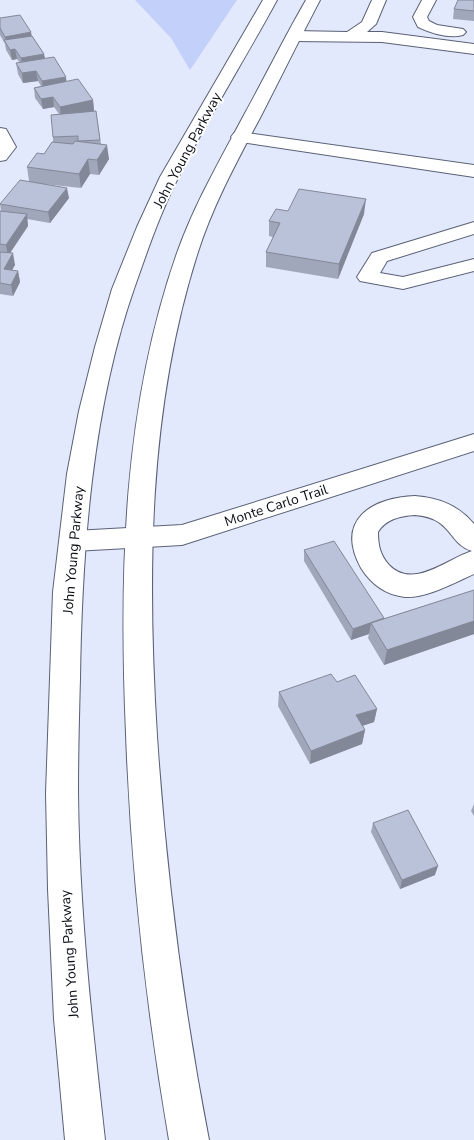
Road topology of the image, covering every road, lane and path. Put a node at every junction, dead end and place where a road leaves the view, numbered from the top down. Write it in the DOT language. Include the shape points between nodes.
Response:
graph roads {
  1 [pos="270,0"];
  2 [pos="313,0"];
  3 [pos="379,0"];
  4 [pos="428,0"];
  5 [pos="474,34"];
  6 [pos="353,35"];
  7 [pos="294,36"];
  8 [pos="474,49"];
  9 [pos="0,133"];
  10 [pos="240,137"];
  11 [pos="0,156"];
  12 [pos="474,171"];
  13 [pos="474,228"];
  14 [pos="474,265"];
  15 [pos="474,442"];
  16 [pos="361,478"];
  17 [pos="385,512"];
  18 [pos="138,537"];
  19 [pos="74,541"];
  20 [pos="474,542"];
  21 [pos="474,561"];
  22 [pos="85,1140"];
  23 [pos="189,1140"];
  1 -- 19 [label="main road, John Young Parkway" via="170,177 122,289 91,411 80,474"];
  2 -- 7 [label="main road"];
  3 -- 6 [label="main road" via="368,24"];
  4 -- 5 [label="main road" via="420,17 427,27"];
  6 -- 7 [label="main road"];
  6 -- 8 [label="main road"];
  7 -- 10 [label="main road"];
  9 -- 11 [label="main road" via="7,147"];
  10 -- 12 [label="main road"];
  10 -- 18 [label="main road" via="201,219 174,300 152,403"];
  13 -- 14 [label="main road" via="379,257 367,277 403,283"];
  15 -- 16 [label="main road, Monte Carlo Trail"];
  16 -- 17 [label="main road"];
  16 -- 18 [label="main road, Monte Carlo Trail" via="182,535"];
  17 -- 20 [label="main road" via="412,506 444,512 458,522"];
  17 -- 21 [label="main road" via="369,524 365,543 373,564 394,584 414,585"];
  18 -- 19 [label="main road, Monte Carlo Trail"];
  18 -- 23 [label="main road" via="140,706 147,830 163,979"];
  19 -- 22 [label="main road, John Young Parkway" via="67,592 62,793 72,1001"];
}
